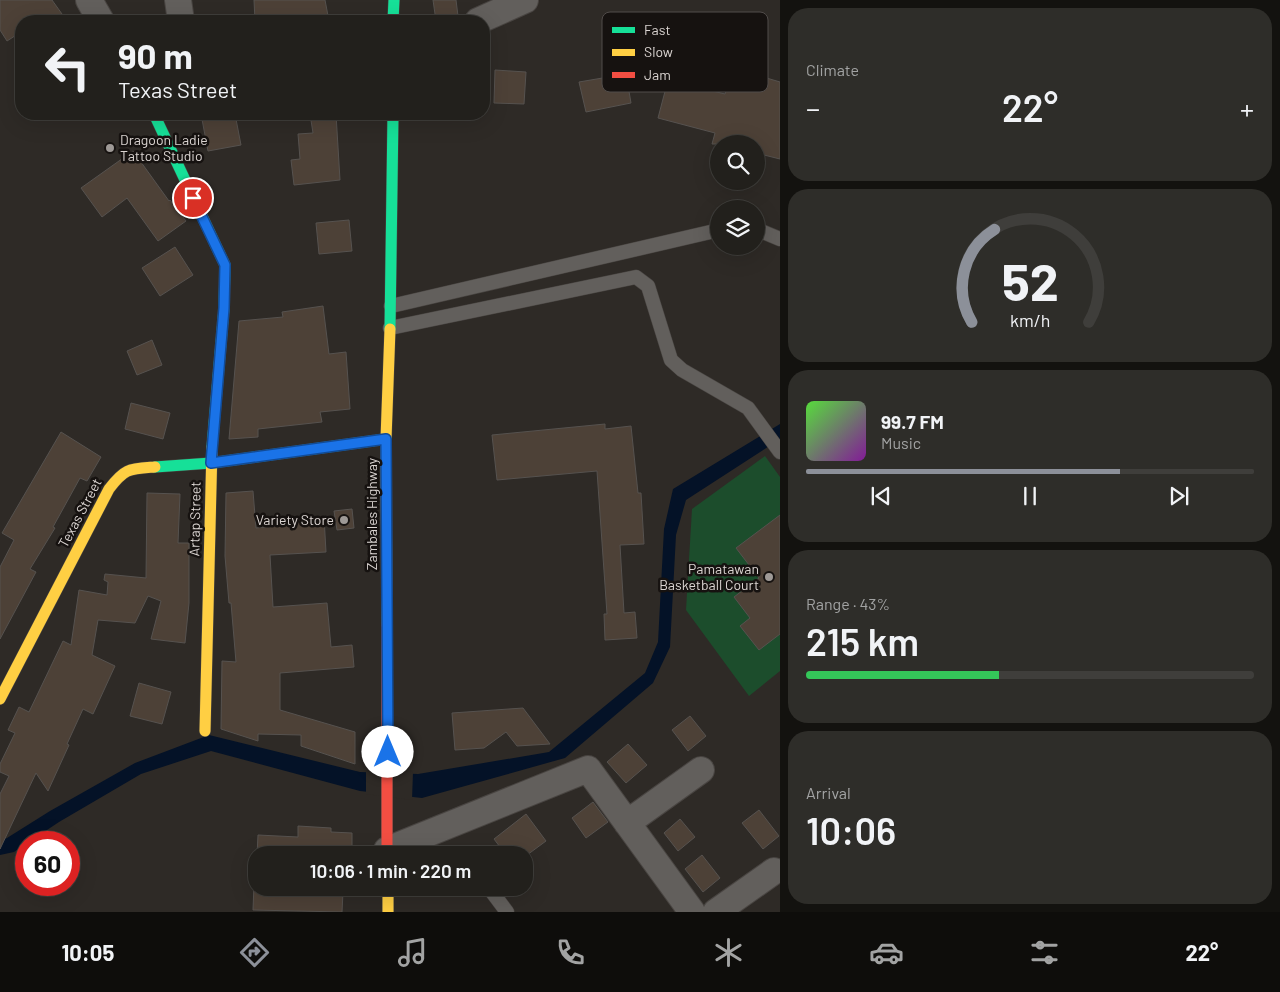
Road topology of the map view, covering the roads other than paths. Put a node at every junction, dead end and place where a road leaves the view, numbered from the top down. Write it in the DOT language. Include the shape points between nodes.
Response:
graph roads {
  1 [pos="89,0"];
  2 [pos="178,0"];
  3 [pos="394,0"];
  4 [pos="525,0"];
  5 [pos="98,15"];
  6 [pos="180,15"];
  7 [pos="393,15"];
  8 [pos="490,16"];
  9 [pos="157,120"];
  10 [pos="392,120"];
  11 [pos="710,232"];
  12 [pos="765,233"];
  13 [pos="780,239"];
  14 [pos="391,306"];
  15 [pos="390,328"];
  16 [pos="386,439"];
  17 [pos="780,452"];
  18 [pos="211,463"];
  19 [pos="0,699"];
  20 [pos="205,731"];
  21 [pos="701,770"];
  22 [pos="627,823"];
  23 [pos="387,846"];
  24 [pos="402,846"];
  25 [pos="774,871"];
  26 [pos="391,896"];
  27 [pos="495,896"];
  28 [pos="388,912"];
  29 [pos="507,912"];
  30 [pos="692,912"];
  31 [pos="716,912"];
  1 -- 5 [label="street"];
  2 -- 6 [label="street"];
  3 -- 7 [label="street"];
  4 -- 8 [label="street"];
  9 -- 18 [label="street, Artap Street" via="225,265"];
  10 -- 14 [label="street, Zambales Highway"];
  11 -- 14 [label="lane"];
  12 -- 13 [label="lane"];
  14 -- 15 [label="street, Zambales Highway"];
  15 -- 16 [label="street, Zambales Highway"];
  15 -- 17 [label="lane" via="636,277 648,286 671,360 682,370 748,408"];
  16 -- 18 [label="street, Texas Street"];
  16 -- 23 [label="street, Zambales Highway"];
  18 -- 19 [label="street, Texas Street" via="130,469 118,476"];
  18 -- 20 [label="street, Artap Street"];
  21 -- 22 [label="street"];
  22 -- 24 [label="street" via="588,769"];
  22 -- 30 [label="street"];
  25 -- 31 [label="street"];
  26 -- 28 [label="street"];
  27 -- 29 [label="lane"];
}
